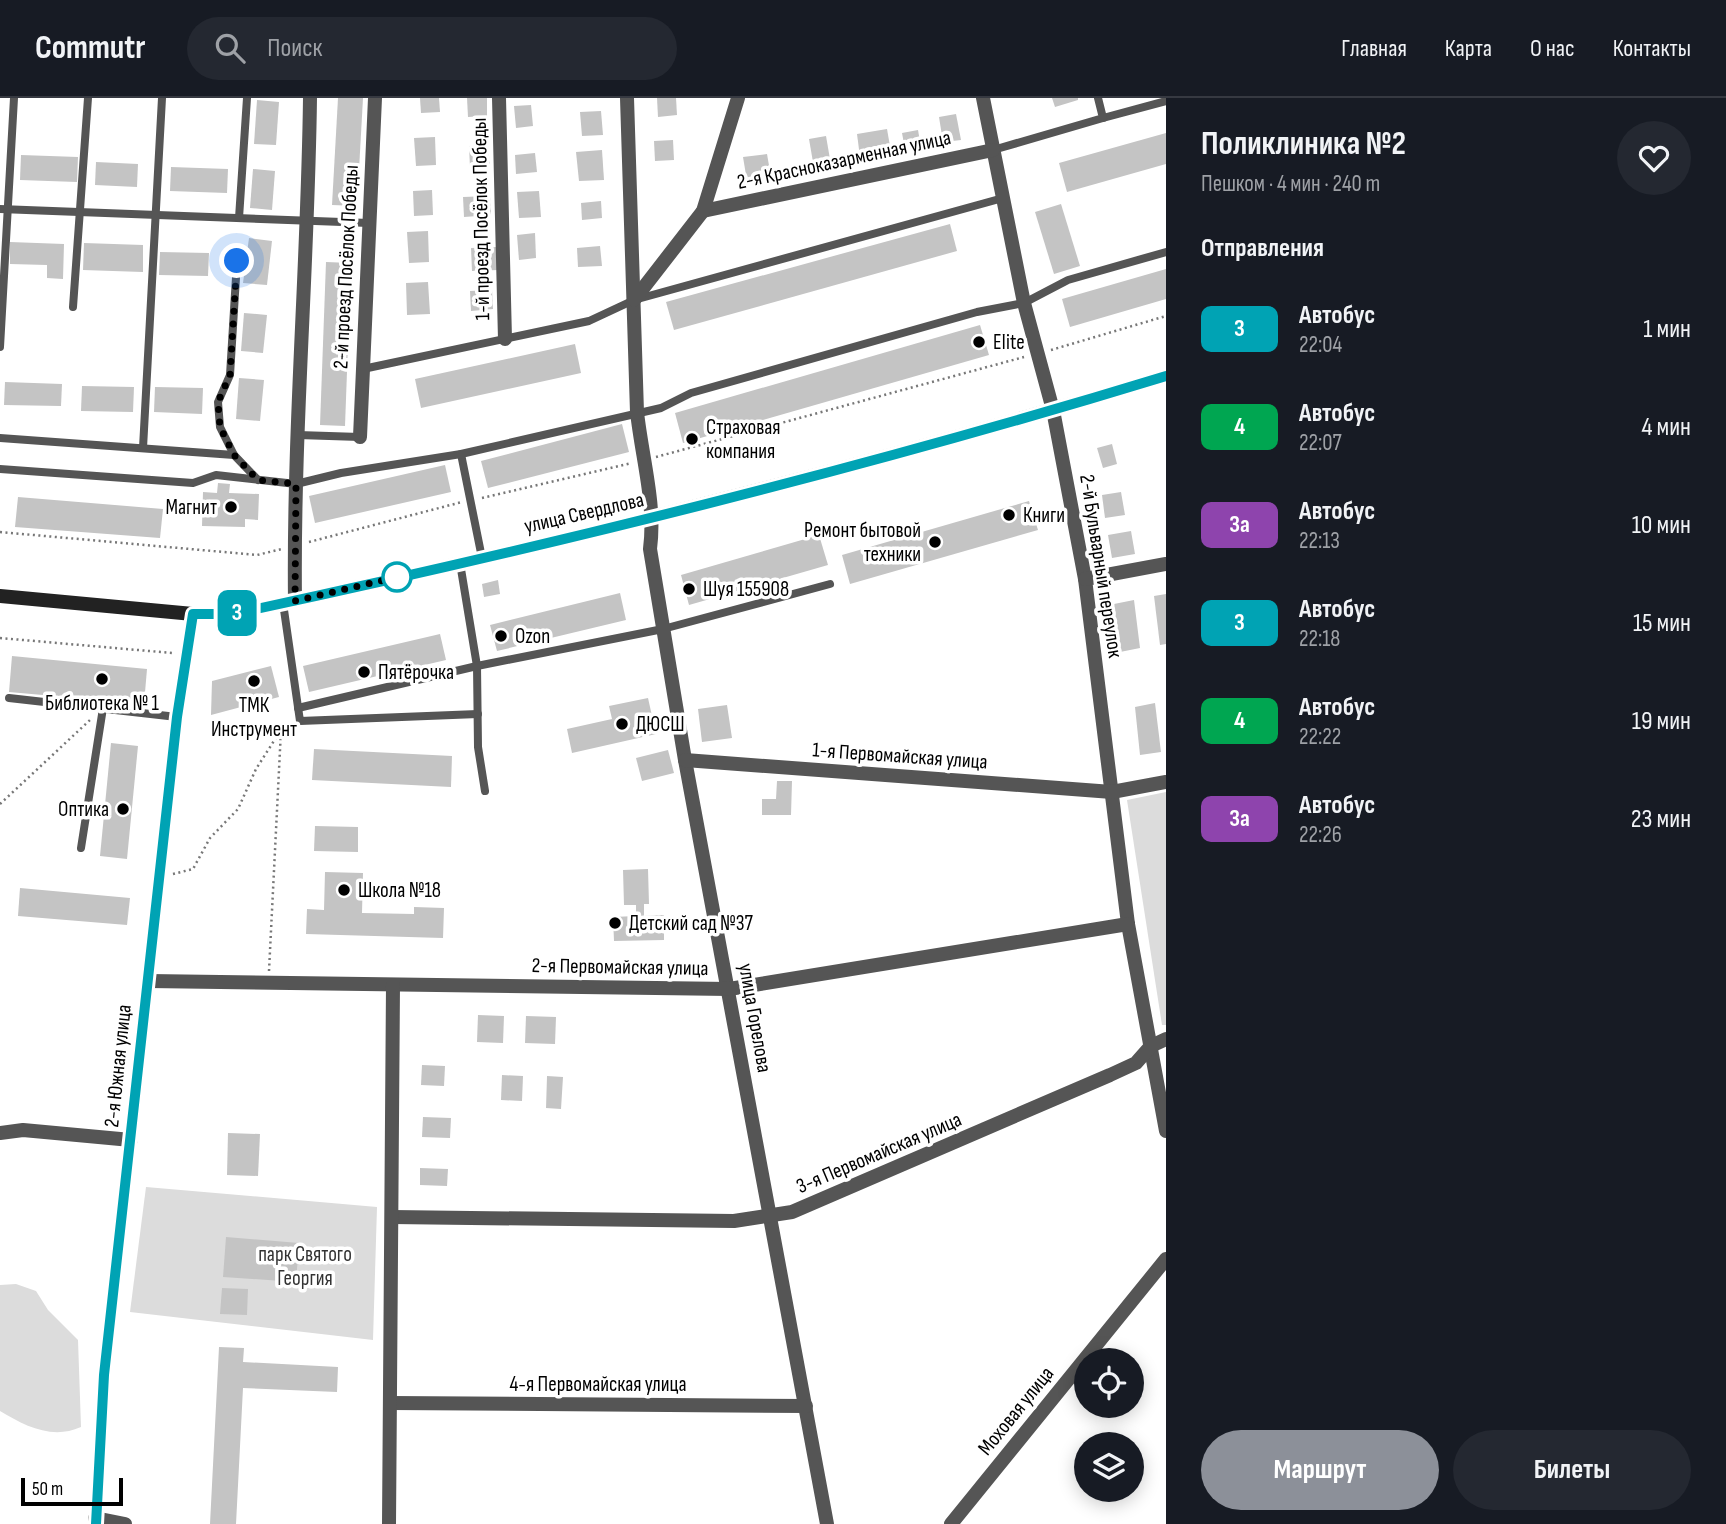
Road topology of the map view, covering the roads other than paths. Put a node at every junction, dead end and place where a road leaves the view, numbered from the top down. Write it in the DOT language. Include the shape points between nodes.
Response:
graph roads {
  1 [pos="14,98"];
  2 [pos="88,98"];
  3 [pos="162,98"];
  4 [pos="247,98"];
  5 [pos="310,98"];
  6 [pos="375,98"];
  7 [pos="499,98"];
  8 [pos="627,98"];
  9 [pos="738,98"];
  10 [pos="983,98"];
  11 [pos="1098,98"];
  12 [pos="1166,101"];
  13 [pos="1103,118"];
  14 [pos="993,150"];
  15 [pos="1003,198"];
  16 [pos="0,209"];
  17 [pos="703,211"];
  18 [pos="81,212"];
  19 [pos="239,218"];
  20 [pos="309,220"];
  21 [pos="369,223"];
  22 [pos="1166,251"];
  23 [pos="237,261"];
  24 [pos="634,300"];
  25 [pos="1024,303"];
  26 [pos="73,307"];
  27 [pos="505,339"];
  28 [pos="0,347"];
  29 [pos="363,369"];
  30 [pos="1166,376"];
  31 [pos="1053,410"];
  32 [pos="638,412"];
  33 [pos="298,435"];
  34 [pos="360,437"];
  35 [pos="0,438"];
  36 [pos="144,448"];
  37 [pos="461,454"];
  38 [pos="234,455"];
  39 [pos="0,469"];
  40 [pos="258,480"];
  41 [pos="296,484"];
  42 [pos="654,518"];
  43 [pos="482,558"];
  44 [pos="460,563"];
  45 [pos="1166,564"];
  46 [pos="1085,579"];
  47 [pos="830,584"];
  48 [pos="0,596"];
  49 [pos="289,602"];
  50 [pos="193,614"];
  51 [pos="663,629"];
  52 [pos="477,666"];
  53 [pos="9,698"];
  54 [pos="103,708"];
  55 [pos="298,708"];
  56 [pos="478,714"];
  57 [pos="177,717"];
  58 [pos="685,761"];
  59 [pos="1166,782"];
  60 [pos="485,791"];
  61 [pos="1112,792"];
  62 [pos="81,848"];
  63 [pos="1128,924"];
  64 [pos="149,981"];
  65 [pos="393,985"];
  66 [pos="729,989"];
  67 [pos="1166,1039"];
  68 [pos="1151,1046"];
  69 [pos="1166,1131"];
  70 [pos="0,1133"];
  71 [pos="131,1140"];
  72 [pos="768,1216"];
  73 [pos="392,1217"];
  74 [pos="1166,1259"];
  75 [pos="390,1403"];
  76 [pos="806,1406"];
  77 [pos="96,1521"];
  78 [pos="125,1524"];
  79 [pos="389,1524"];
  80 [pos="827,1524"];
  81 [pos="951,1524"];
  1 -- 28 [label="lane"];
  2 -- 18 [label="lane"];
  3 -- 36 [label="lane"];
  4 -- 19 [label="lane"];
  5 -- 20 [label="street"];
  6 -- 21 [label="street, 2-й проезд Посёлок Победы"];
  7 -- 27 [label="street, 1-й проезд Посёлок Победы"];
  8 -- 24 [label="street, улица Горелова"];
  9 -- 17 [label="street"];
  10 -- 14 [label="street, 2-й Бульварный переулок"];
  11 -- 13 [label="lane"];
  12 -- 13 [label="lane"];
  13 -- 14 [label="lane"];
  14 -- 15 [label="street, 2-й Бульварный переулок"];
  14 -- 17 [label="street, 2-я Красноказарменная улица"];
  15 -- 24 [label="lane"];
  15 -- 25 [label="street, 2-й Бульварный переулок"];
  16 -- 18 [label="lane"];
  17 -- 24 [label="street"];
  18 -- 19 [label="lane"];
  18 -- 26 [label="lane"];
  19 -- 20 [label="lane"];
  20 -- 21 [label="lane"];
  20 -- 33 [label="street"];
  21 -- 29 [label="street, 2-й проезд Посёлок Победы"];
  22 -- 25 [label="lane" via="1068,280"];
  23 -- 38 [label="lane" via="230,375 218,402 220,427"];
  24 -- 27 [label="lane" via="589,321"];
  24 -- 32 [label="street, улица Горелова"];
  25 -- 31 [label="street, 2-й Бульварный переулок"];
  25 -- 32 [label="lane" via="691,393 661,408"];
  27 -- 29 [label="lane"];
  29 -- 34 [label="street, 2-й проезд Посёлок Победы"];
  30 -- 31 [label="main road, улица Свердлова"];
  31 -- 42 [label="main road, улица Свердлова"];
  31 -- 46 [label="street, 2-й Бульварный переулок"];
  32 -- 37 [label="lane"];
  32 -- 42 [label="street, улица Горелова"];
  33 -- 34 [label="lane"];
  33 -- 41 [label="street"];
  35 -- 36 [label="lane"];
  36 -- 38 [label="lane"];
  37 -- 41 [label="lane"];
  37 -- 43 [label="lane"];
  38 -- 40 [label="lane"];
  39 -- 40 [label="lane" via="194,483 216,475"];
  40 -- 41 [label="lane"];
  41 -- 49 [label="street"];
  42 -- 43 [label="main road, улица Свердлова"];
  42 -- 51 [label="street, улица Горелова" via="650,549"];
  43 -- 44 [label="main road, улица Свердлова"];
  44 -- 49 [label="main road, улица Свердлова"];
  44 -- 52 [label="lane"];
  45 -- 46 [label="street"];
  46 -- 61 [label="street, 2-й Бульварный переулок"];
  47 -- 51 [label="lane"];
  48 -- 50 [label="main road, улица Свердлова"];
  49 -- 50 [label="main road, улица Свердлова" via="233,614"];
  49 -- 55 [label="lane"];
  50 -- 57 [label="main road, 2-я Южная улица"];
  51 -- 52 [label="lane"];
  51 -- 58 [label="street, улица Горелова"];
  52 -- 55 [label="lane"];
  52 -- 56 [label="lane"];
  53 -- 54 [label="lane"];
  54 -- 57 [label="lane"];
  54 -- 62 [label="lane"];
  55 -- 56 [label="lane" via="300,721"];
  56 -- 60 [label="lane"];
  57 -- 64 [label="main road, 2-я Южная улица"];
  58 -- 61 [label="street, 1-я Первомайская улица"];
  58 -- 66 [label="street, улица Горелова"];
  59 -- 61 [label="street, 1-я Первомайская улица"];
  61 -- 63 [label="street, 2-й Бульварный переулок"];
  63 -- 66 [label="street, 2-я Первомайская улица"];
  63 -- 68 [label="street, 2-й Бульварный переулок"];
  64 -- 65 [label="street, 2-я Первомайская улица"];
  64 -- 71 [label="main road, 2-я Южная улица"];
  65 -- 66 [label="street, 2-я Первомайская улица"];
  65 -- 73 [label="street"];
  66 -- 72 [label="street, улица Горелова"];
  67 -- 68 [label="street, 3-я Первомайская улица"];
  68 -- 69 [label="street, 2-й Бульварный переулок"];
  68 -- 72 [label="street, 3-я Первомайская улица" via="1136,1063 1111,1075 818,1203"];
  70 -- 71 [label="street" via="23,1130"];
  71 -- 77 [label="main road, 2-я Южная улица" via="104,1375"];
  72 -- 73 [label="street, 3-я Первомайская улица" via="638,1222"];
  72 -- 76 [label="street, улица Горелова"];
  73 -- 75 [label="street"];
  74 -- 81 [label="street, Моховая улица"];
  75 -- 76 [label="street, 4-я Первомайская улица"];
  75 -- 79 [label="street"];
  76 -- 80 [label="street, улица Горелова"];
  77 -- 78 [label="street"];
}
